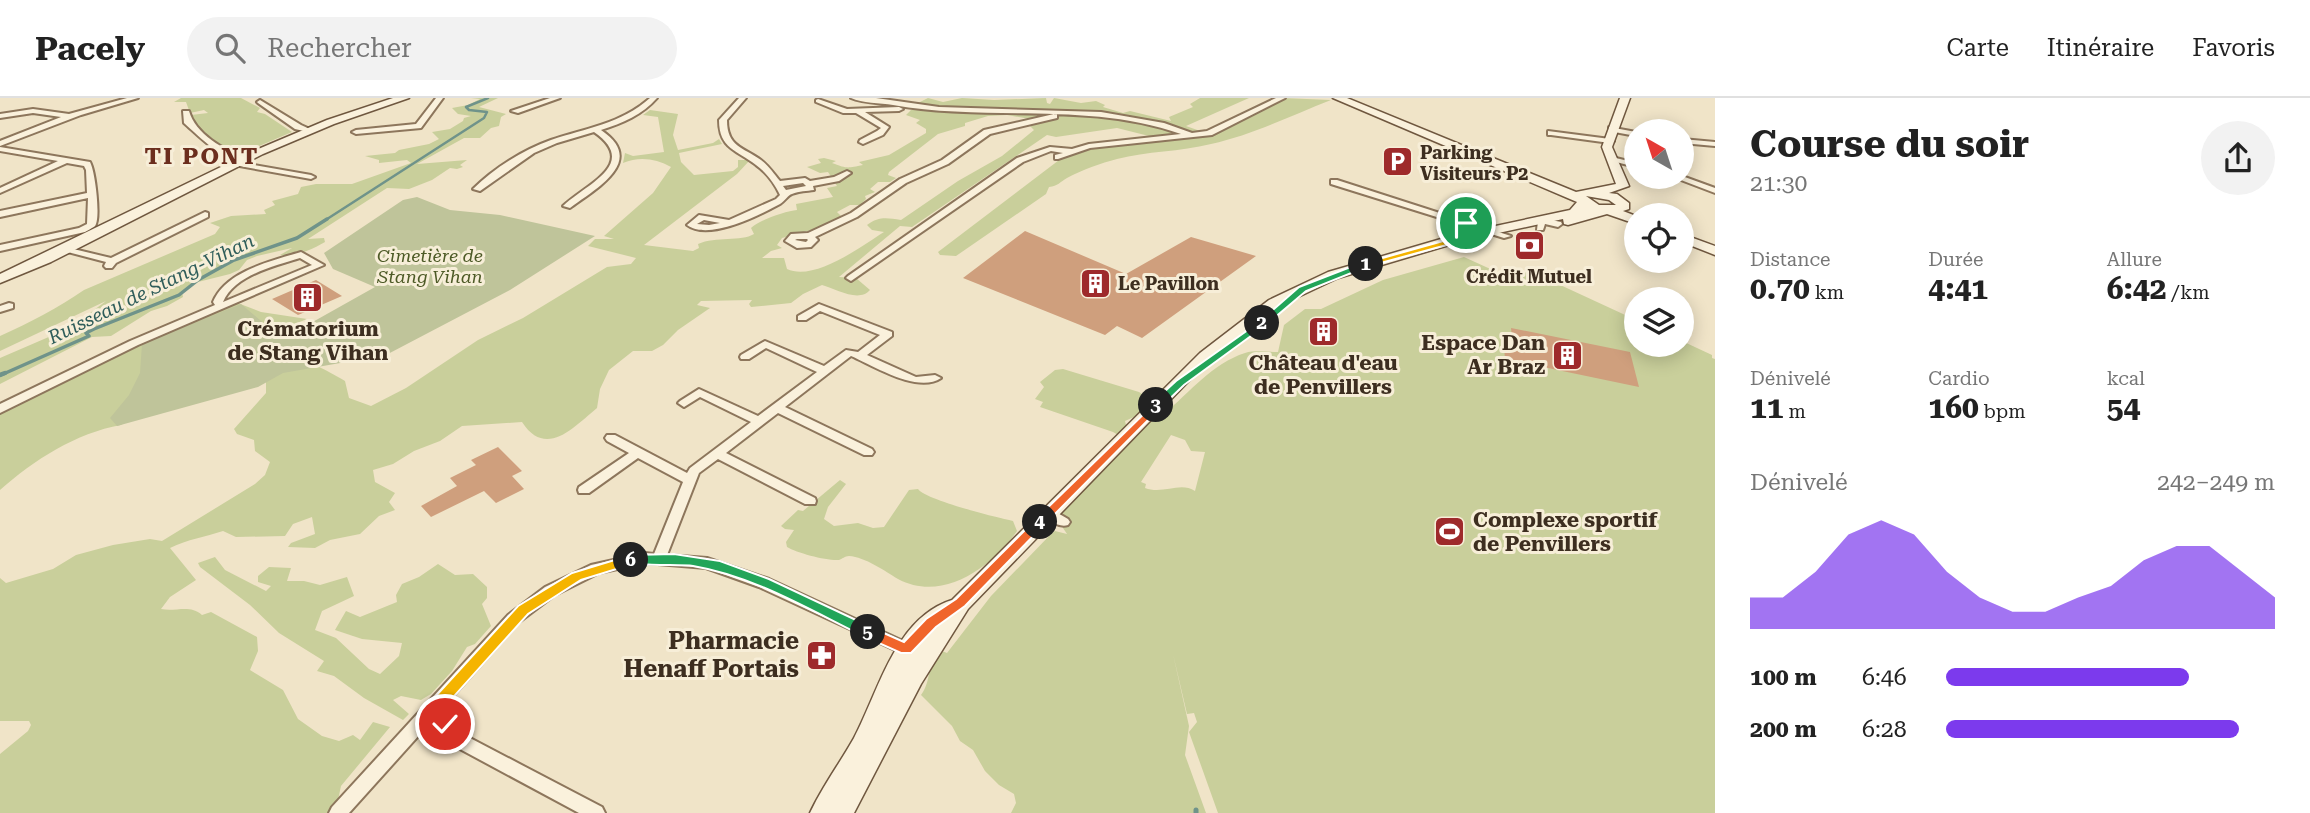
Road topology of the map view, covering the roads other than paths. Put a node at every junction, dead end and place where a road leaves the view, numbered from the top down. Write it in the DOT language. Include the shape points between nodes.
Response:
graph roads {
  1 [pos="135,98"];
  2 [pos="393,98"];
  3 [pos="404,98"];
  4 [pos="440,98"];
  5 [pos="556,98"];
  6 [pos="654,98"];
  7 [pos="743,98"];
  8 [pos="854,98"];
  9 [pos="1282,98"];
  10 [pos="1338,98"];
  11 [pos="1345,98"];
  12 [pos="1625,98"];
  13 [pos="896,100"];
  14 [pos="818,101"];
  15 [pos="260,102"];
  16 [pos="917,108"];
  17 [pos="1368,109"];
  18 [pos="515,111"];
  19 [pos="858,111"];
  20 [pos="186,113"];
  21 [pos="1060,113"];
  22 [pos="0,116"];
  23 [pos="69,116"];
  24 [pos="892,119"];
  25 [pos="880,124"];
  26 [pos="1560,127"];
  27 [pos="594,129"];
  28 [pos="305,130"];
  29 [pos="356,132"];
  30 [pos="1551,133"];
  31 [pos="1624,134"];
  32 [pos="1192,135"];
  33 [pos="1578,135"];
  34 [pos="1611,135"];
  35 [pos="863,142"];
  36 [pos="1694,142"];
  37 [pos="1715,144"];
  38 [pos="0,146"];
  39 [pos="1070,151"];
  40 [pos="1058,157"];
  41 [pos="243,159"];
  42 [pos="67,160"];
  43 [pos="1616,160"];
  44 [pos="1624,162"];
  45 [pos="847,173"];
  46 [pos="311,177"];
  47 [pos="1334,181"];
  48 [pos="1694,183"];
  49 [pos="778,184"];
  50 [pos="809,184"];
  51 [pos="477,189"];
  52 [pos="0,191"];
  53 [pos="1715,191"];
  54 [pos="783,192"];
  55 [pos="92,195"];
  56 [pos="1587,196"];
  57 [pos="1625,203"];
  58 [pos="1624,204"];
  59 [pos="567,206"];
  60 [pos="1607,210"];
  61 [pos="0,214"];
  62 [pos="1624,214"];
  63 [pos="205,215"];
  64 [pos="728,222"];
  65 [pos="1536,226"];
  66 [pos="1471,233"];
  67 [pos="1502,233"];
  68 [pos="809,236"];
  69 [pos="1694,243"];
  70 [pos="0,248"];
  71 [pos="65,250"];
  72 [pos="1715,251"];
  73 [pos="850,278"];
  74 [pos="0,279"];
  75 [pos="222,305"];
  76 [pos="802,318"];
  77 [pos="859,356"];
  78 [pos="745,358"];
  79 [pos="825,371"];
  80 [pos="935,378"];
  81 [pos="684,403"];
  82 [pos="776,408"];
  83 [pos="0,409"];
  84 [pos="759,421"];
  85 [pos="611,438"];
  86 [pos="868,452"];
  87 [pos="637,453"];
  88 [pos="718,453"];
  89 [pos="689,480"];
  90 [pos="584,490"];
  91 [pos="810,501"];
  92 [pos="659,558"];
  93 [pos="916,653"];
  94 [pos="428,714"];
  95 [pos="338,813"];
  96 [pos="596,813"];
  97 [pos="823,813"];
  98 [pos="841,813"];
  1 -- 23 [label="street"];
  2 -- 28 [label="street" via="344,112"];
  3 -- 28 [label="street"];
  4 -- 29 [label="street" via="418,126"];
  5 -- 18 [label="street"];
  6 -- 27 [label="street" via="633,114"];
  7 -- 49 [label="street" via="723,120 725,137 731,147 762,165"];
  8 -- 13 [label="street"];
  9 -- 32 [label="street" via="1219,129"];
  10 -- 17 [label="street"];
  11 -- 17 [label="street"];
  12 -- 34 [label="street"];
  13 -- 16 [label="street"];
  14 -- 19 [label="street"];
  15 -- 28 [label="street"];
  16 -- 19 [label="street"];
  16 -- 21 [label="street" via="947,113"];
  17 -- 56 [label="street"];
  19 -- 25 [label="street"];
  20 -- 41 [label="street" via="196,129 227,153"];
  21 -- 32 [label="street" via="1139,121"];
  21 -- 68 [label="street" via="986,132 939,166 903,181 854,215"];
  22 -- 23 [label="street" via="33,111"];
  23 -- 38 [label="street"];
  24 -- 25 [label="street"];
  25 -- 35 [label="street" via="884,129"];
  26 -- 33 [label="street"];
  27 -- 51 [label="street" via="532,151"];
  27 -- 59 [label="street" via="613,142 618,151 616,163 609,174"];
  28 -- 41 [label="street"];
  30 -- 33 [label="street"];
  31 -- 34 [label="street"];
  32 -- 39 [label="street"];
  33 -- 34 [label="street"];
  34 -- 43 [label="street" via="1607,150"];
  36 -- 37 [label="street"];
  38 -- 42 [label="street"];
  39 -- 40 [label="street"];
  39 -- 73 [label="street" via="1050,149 1020,160"];
  41 -- 46 [label="street"];
  41 -- 71 [label="street"];
  42 -- 52 [label="street"];
  42 -- 55 [label="street" via="90,167"];
  43 -- 44 [label="street"];
  43 -- 56 [label="street" via="1622,186"];
  43 -- 57 [label="street" via="1633,188"];
  45 -- 50 [label="street"];
  47 -- 66 [label="street"];
  48 -- 53 [label="street"];
  49 -- 50 [label="street" via="805,180"];
  49 -- 54 [label="street"];
  50 -- 54 [label="street" via="811,188"];
  54 -- 64 [label="street" via="779,201"];
  55 -- 61 [label="street"];
  55 -- 70 [label="street" via="93,222 88,227"];
  56 -- 58 [label="street"];
  56 -- 60 [label="street"];
  56 -- 65 [label="street" via="1577,212"];
  58 -- 60 [label="street"];
  60 -- 62 [label="street"];
  60 -- 65 [label="street"];
  63 -- 71 [label="street" via="110,264"];
  65 -- 67 [label="street"];
  66 -- 67 [label="street"];
  66 -- 67 [label="street"];
  66 -- 93 [label="street" via="1343,271 1268,307 1180,383 1056,517 961,603 931,623"];
  69 -- 72 [label="street"];
  71 -- 74 [label="street"];
  75 -- 75 [label="street" via="269,285 318,265 300,255 263,269 227,286 218,297"];
  75 -- 83 [label="street"];
  76 -- 77 [label="street" via="819,307 888,334"];
  77 -- 79 [label="street" via="850,352"];
  77 -- 80 [label="street" via="915,380"];
  78 -- 79 [label="street" via="765,344"];
  79 -- 82 [label="street"];
  81 -- 84 [label="street" via="699,392"];
  82 -- 84 [label="street"];
  82 -- 86 [label="street"];
  84 -- 88 [label="street"];
  85 -- 87 [label="street"];
  87 -- 89 [label="street"];
  87 -- 90 [label="street"];
  88 -- 89 [label="street"];
  88 -- 91 [label="street"];
  89 -- 92 [label="street"];
  92 -- 93 [label="street" via="707,563 752,577"];
  92 -- 94 [label="street" via="596,569 539,598 505,628"];
  93 -- 97 [label="street" via="891,677 870,727"];
  93 -- 98 [label="street" via="896,710"];
  94 -- 95 [label="street"];
  94 -- 96 [label="street" via="464,743"];
}
